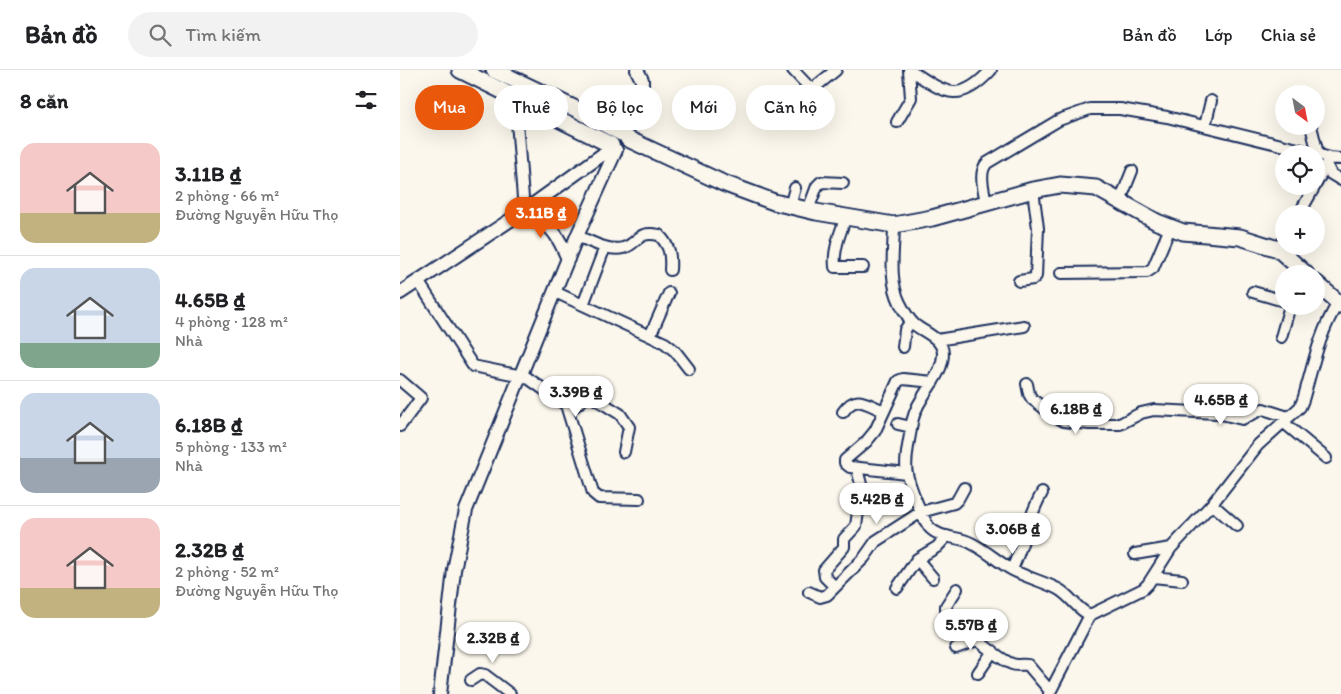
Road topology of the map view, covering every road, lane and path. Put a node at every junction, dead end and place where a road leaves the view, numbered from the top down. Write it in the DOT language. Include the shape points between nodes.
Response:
graph roads {
  1 [pos="460,70"];
  2 [pos="494,70"];
  3 [pos="793,70"];
  4 [pos="836,70"];
  5 [pos="909,70"];
  6 [pos="991,70"];
  7 [pos="639,71"];
  8 [pos="494,86"];
  9 [pos="1211,101"];
  10 [pos="568,119"];
  11 [pos="897,122"];
  12 [pos="1205,126"];
  13 [pos="516,130"];
  14 [pos="619,141"];
  15 [pos="1282,145"];
  16 [pos="1341,159"];
  17 [pos="1325,160"];
  18 [pos="1328,162"];
  19 [pos="1325,167"];
  20 [pos="1132,171"];
  21 [pos="1336,180"];
  22 [pos="843,183"];
  23 [pos="795,188"];
  24 [pos="1033,190"];
  25 [pos="1120,201"];
  26 [pos="986,202"];
  27 [pos="790,206"];
  28 [pos="808,210"];
  29 [pos="518,214"];
  30 [pos="846,217"];
  31 [pos="894,224"];
  32 [pos="1170,228"];
  33 [pos="577,236"];
  34 [pos="1275,244"];
  35 [pos="605,247"];
  36 [pos="1290,255"];
  37 [pos="568,259"];
  38 [pos="1298,265"];
  39 [pos="863,267"];
  40 [pos="670,270"];
  41 [pos="1061,273"];
  42 [pos="1019,280"];
  43 [pos="418,281"];
  44 [pos="1325,291"];
  45 [pos="555,292"];
  46 [pos="1253,292"];
  47 [pos="400,293"];
  48 [pos="668,293"];
  49 [pos="1275,298"];
  50 [pos="1340,304"];
  51 [pos="583,305"];
  52 [pos="1287,315"];
  53 [pos="911,321"];
  54 [pos="1024,326"];
  55 [pos="650,336"];
  56 [pos="1281,337"];
  57 [pos="937,340"];
  58 [pos="903,347"];
  59 [pos="689,369"];
  60 [pos="522,375"];
  61 [pos="400,380"];
  62 [pos="933,382"];
  63 [pos="1027,384"];
  64 [pos="566,404"];
  65 [pos="884,411"];
  66 [pos="844,412"];
  67 [pos="1286,420"];
  68 [pos="898,424"];
  69 [pos="400,426"];
  70 [pos="911,427"];
  71 [pos="624,452"];
  72 [pos="1326,458"];
  73 [pos="857,469"];
  74 [pos="907,473"];
  75 [pos="862,488"];
  76 [pos="964,488"];
  77 [pos="1042,493"];
  78 [pos="639,499"];
  79 [pos="875,501"];
  80 [pos="1212,504"];
  81 [pos="921,512"];
  82 [pos="1237,526"];
  83 [pos="947,536"];
  84 [pos="1171,548"];
  85 [pos="1135,554"];
  86 [pos="917,559"];
  87 [pos="1012,569"];
  88 [pos="933,578"];
  89 [pos="1153,578"];
  90 [pos="1182,580"];
  91 [pos="835,587"];
  92 [pos="897,588"];
  93 [pos="957,589"];
  94 [pos="808,592"];
  95 [pos="1090,615"];
  96 [pos="977,640"];
  97 [pos="956,648"];
  98 [pos="993,651"];
  99 [pos="978,673"];
  100 [pos="471,680"];
  101 [pos="1049,692"];
  102 [pos="440,694"];
  103 [pos="510,694"];
  1 -- 8 [label="highway"];
  2 -- 14 [label="highway" via="576,109"];
  3 -- 4 [label="street" via="809,87 815,87"];
  5 -- 6 [label="street" via="940,90 952,93 968,88"];
  5 -- 11 [label="street" via="911,98"];
  7 -- 14 [label="main road" via="642,91"];
  9 -- 12 [label="street"];
  10 -- 14 [label="highway"];
  12 -- 15 [label="street"];
  12 -- 26 [label="street" via="1120,109 1090,109 1073,114 983,167"];
  13 -- 29 [label="street"];
  14 -- 27 [label="highway"];
  14 -- 29 [label="main road"];
  14 -- 33 [label="main road"];
  16 -- 18 [label="street"];
  17 -- 18 [label="street"];
  18 -- 19 [label="street"];
  18 -- 21 [label="street" via="1330,174"];
  20 -- 25 [label="street"];
  22 -- 28 [label="street" via="820,182"];
  23 -- 27 [label="street"];
  24 -- 25 [label="highway" via="1082,186 1096,188"];
  24 -- 26 [label="highway"];
  24 -- 42 [label="street" via="1038,228 1036,276"];
  25 -- 32 [label="highway"];
  26 -- 31 [label="highway" via="932,218"];
  27 -- 28 [label="highway"];
  28 -- 30 [label="highway"];
  29 -- 37 [label="main road" via="547,226 558,238"];
  29 -- 43 [label="main road"];
  30 -- 31 [label="highway"];
  30 -- 39 [label="street" via="836,246 835,267"];
  31 -- 53 [label="street" via="894,279 899,302"];
  32 -- 34 [label="highway"];
  32 -- 41 [label="street" via="1153,268 1147,272"];
  33 -- 35 [label="street"];
  33 -- 37 [label="main road"];
  35 -- 40 [label="street" via="625,248 645,234 659,235 669,248"];
  35 -- 51 [label="street"];
  36 -- 38 [label="highway"];
  37 -- 45 [label="main road"];
  43 -- 47 [label="main road"];
  43 -- 60 [label="street" via="473,366"];
  44 -- 50 [label="highway"];
  45 -- 51 [label="street"];
  45 -- 60 [label="main road"];
  46 -- 49 [label="street"];
  48 -- 55 [label="street"];
  50 -- 67 [label="street" via="1327,320 1322,333 1304,400"];
  51 -- 55 [label="street"];
  52 -- 56 [label="street"];
  53 -- 57 [label="street"];
  53 -- 58 [label="street" via="905,330"];
  54 -- 57 [label="street"];
  55 -- 59 [label="street" via="675,351"];
  57 -- 62 [label="street" via="943,354 940,370"];
  60 -- 64 [label="street"];
  60 -- 102 [label="main road" via="466,510 454,570"];
  61 -- 69 [label="street" via="421,398"];
  62 -- 65 [label="street" via="898,381"];
  62 -- 70 [label="street" via="922,398"];
  63 -- 67 [label="street" via="1032,399 1064,422 1120,424 1135,415 1154,410 1217,413 1242,419 1263,409"];
  64 -- 71 [label="street" via="575,406 588,396 620,414 628,428"];
  64 -- 78 [label="street" via="592,493 598,498"];
  65 -- 66 [label="street" via="857,400 850,403"];
  65 -- 73 [label="street" via="876,431 845,460 847,466"];
  67 -- 72 [label="street"];
  67 -- 80 [label="street" via="1258,445"];
  68 -- 70 [label="street"];
  70 -- 74 [label="street"];
  73 -- 74 [label="street"];
  73 -- 75 [label="street"];
  74 -- 81 [label="street"];
  76 -- 81 [label="street" via="954,503"];
  77 -- 87 [label="street" via="1033,508"];
  79 -- 91 [label="street" via="858,512 856,526 844,539 844,547 824,570 827,580"];
  80 -- 82 [label="street"];
  80 -- 84 [label="street"];
  81 -- 83 [label="street" via="933,530"];
  81 -- 91 [label="street" via="876,541"];
  83 -- 86 [label="street" via="937,548"];
  83 -- 87 [label="street" via="967,540"];
  84 -- 85 [label="street"];
  84 -- 89 [label="street"];
  86 -- 88 [label="street"];
  86 -- 92 [label="street"];
  87 -- 95 [label="street" via="1058,590"];
  89 -- 90 [label="street"];
  89 -- 95 [label="street" via="1143,589"];
  91 -- 94 [label="street" via="823,597"];
  93 -- 96 [label="street" via="946,609"];
  95 -- 101 [label="street"];
  96 -- 97 [label="street"];
  96 -- 98 [label="street"];
  98 -- 99 [label="street"];
  98 -- 101 [label="street" via="1012,664 1028,665"];
  100 -- 103 [label="street" via="480,674 485,675"];
}
